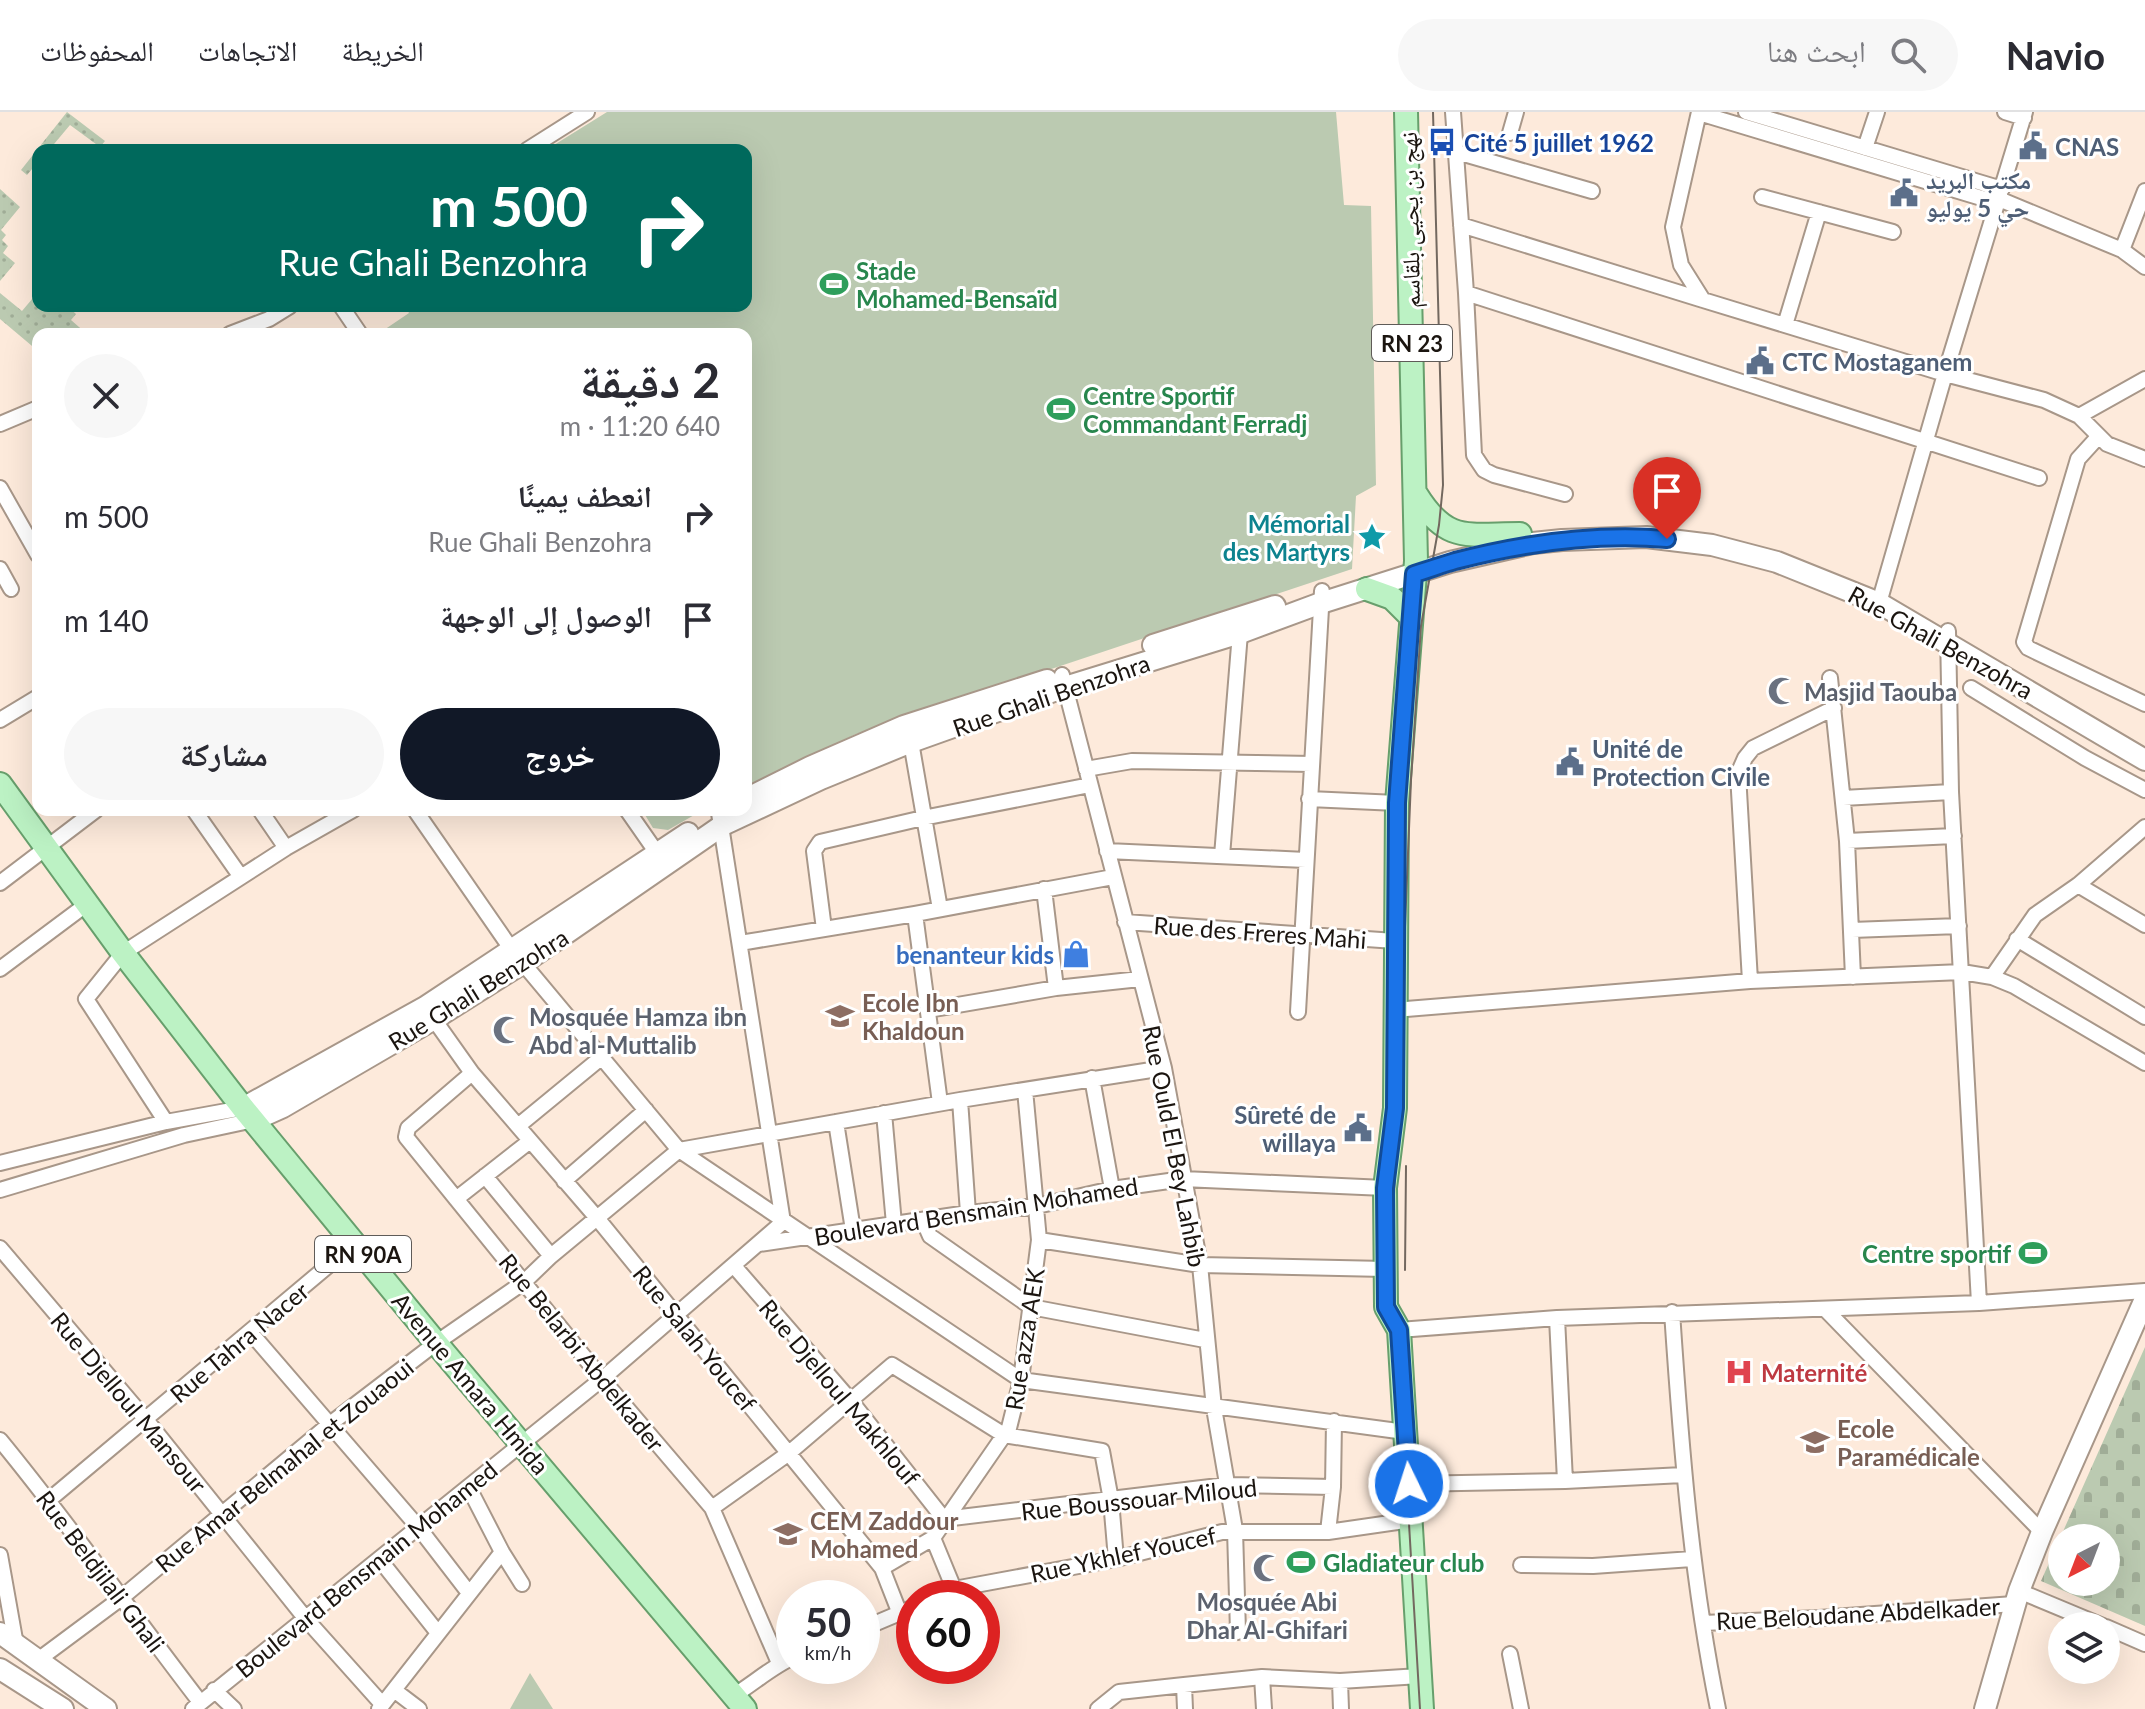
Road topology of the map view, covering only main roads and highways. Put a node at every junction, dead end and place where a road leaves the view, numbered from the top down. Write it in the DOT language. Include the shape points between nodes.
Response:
graph roads {
  1 [pos="1406,112"];
  2 [pos="1416,494"];
  3 [pos="1520,534"];
  4 [pos="1415,567"];
  5 [pos="1367,589"];
  6 [pos="1322,597"];
  7 [pos="1880,599"];
  8 [pos="1411,617"];
  9 [pos="1947,637"];
  10 [pos="1064,681"];
  11 [pos="2145,745"];
  12 [pos="2145,760"];
  13 [pos="0,784"];
  14 [pos="752,796"];
  15 [pos="752,805"];
  16 [pos="722,816"];
  17 [pos="518,956"];
  18 [pos="248,1114"];
  19 [pos="2145,1299"];
  20 [pos="8,1639"];
  21 [pos="0,1669"];
  22 [pos="739,1702"];
  23 [pos="63,1709"];
  24 [pos="106,1709"];
  25 [pos="1422,1709"];
  26 [pos="1985,1709"];
  1 -- 2 [label="main road, نهج بن يحيى بلقاسم / RN 23"];
  2 -- 3 [label="main road" via="1430,517 1446,529"];
  2 -- 4 [label="main road, نهج بن يحيى بلقاسم / RN 23"];
  3 -- 4 [label="main road, Rue Ghali Benzohra"];
  3 -- 7 [label="main road, Rue Ghali Benzohra" via="1602,525 1690,530 1783,554"];
  4 -- 5 [label="main road, Rue Ghali Benzohra"];
  4 -- 6 [label="main road, Rue Ghali Benzohra"];
  4 -- 7 [label="main road, Rue Ghali Benzohra" via="1533,543 1646,537 1736,550"];
  4 -- 8 [label="main road, نهج بن يحيى بلقاسم / RN 23"];
  5 -- 6 [label="main road, Rue Ghali Benzohra"];
  5 -- 8 [label="main road" via="1392,598"];
  6 -- 10 [label="main road, Rue Ghali Benzohra"];
  6 -- 10 [label="main road, Rue Ghali Benzohra" via="1240,633"];
  7 -- 9 [label="main road, Rue Ghali Benzohra"];
  8 -- 25 [label="main road, نهج بن يحيى بلقاسم / RN 23" via="1397,803 1395,1108 1385,1188 1385,1269 1386,1307 1399,1330 1390,1348 1405,1432"];
  9 -- 11 [label="main road, Rue Ghali Benzohra"];
  9 -- 12 [label="main road, Rue Ghali Benzohra"];
  10 -- 14 [label="main road, Rue Ghali Benzohra" via="904,726"];
  10 -- 15 [label="main road, Rue Ghali Benzohra"];
  13 -- 18 [label="main road, Avenue Amara Hmida / RN 90A"];
  16 -- 17 [label="main road, Rue Ghali Benzohra"];
  16 -- 17 [label="main road, Rue Ghali Benzohra" via="657,853"];
  17 -- 18 [label="main road, Rue Ghali Benzohra" via="430,1013"];
  18 -- 22 [label="main road, Avenue Amara Hmida / RN 90A"];
  19 -- 26 [label="main road" via="2042,1532"];
  20 -- 24 [label="main road"];
  21 -- 23 [label="main road"];
}
